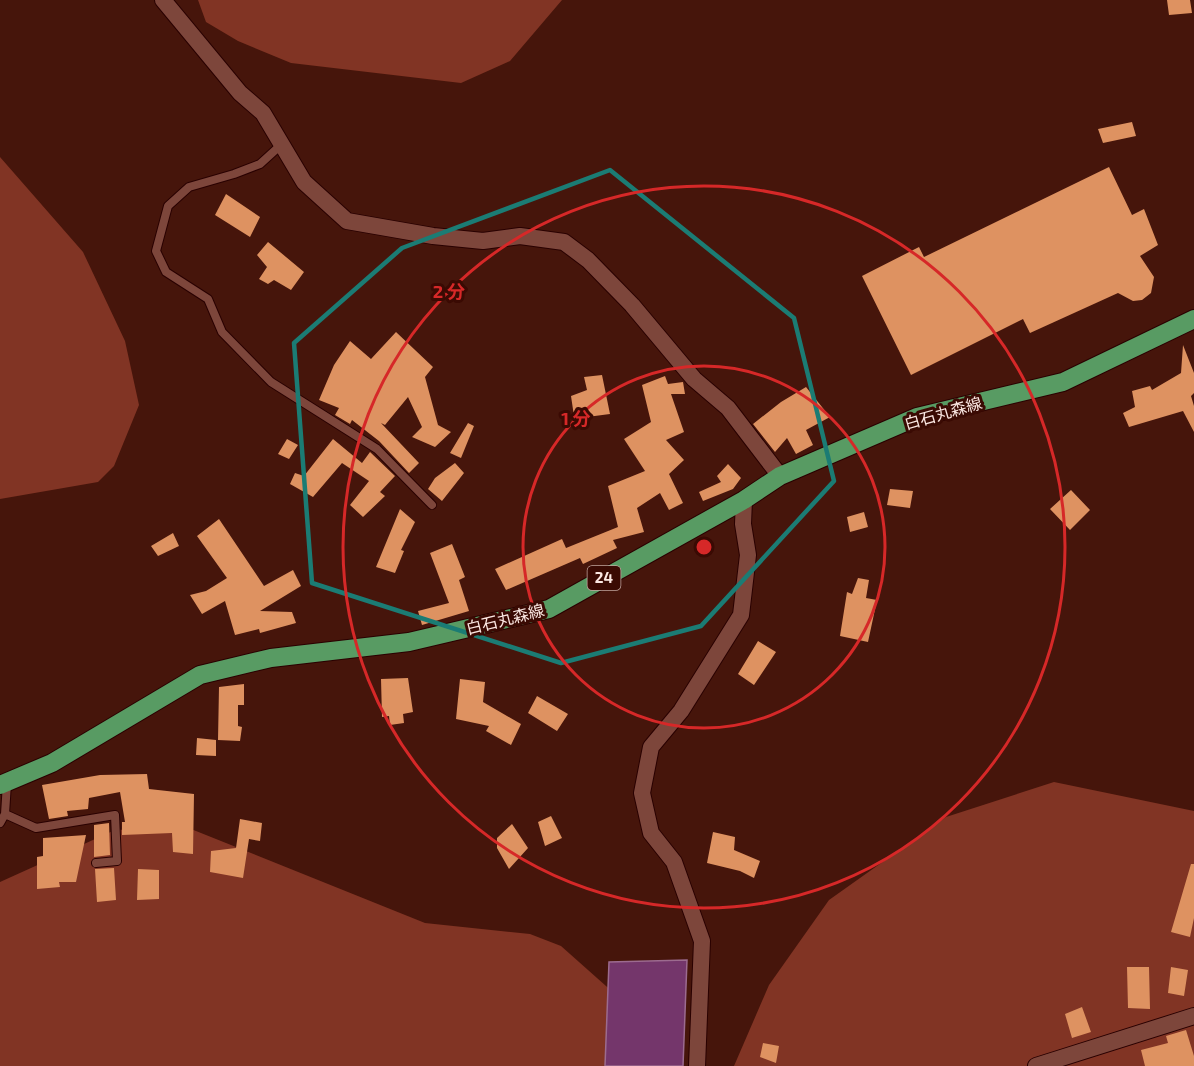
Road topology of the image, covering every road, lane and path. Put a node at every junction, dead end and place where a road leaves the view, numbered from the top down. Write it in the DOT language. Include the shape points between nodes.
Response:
graph roads {
  1 [pos="163,0"];
  2 [pos="282,144"];
  3 [pos="1194,319"];
  4 [pos="780,476"];
  5 [pos="744,500"];
  6 [pos="432,505"];
  7 [pos="4,783"];
  8 [pos="5,814"];
  9 [pos="0,823"];
  10 [pos="96,864"];
  11 [pos="1194,1016"];
  12 [pos="697,1066"];
  13 [pos="1036,1066"];
  1 -- 2 [label="street" via="240,93 264,113"];
  2 -- 4 [label="street" via="304,182 348,221 483,241 520,236 564,242 588,260 694,379 728,408"];
  2 -- 6 [label="lane" via="260,164 189,187 168,206 156,251 166,272 208,299 222,332 271,382 377,449"];
  3 -- 4 [label="main road, 白石丸森線 / 24" via="1063,382 917,417"];
  4 -- 5 [label="main road, 白石丸森線 / 24"];
  5 -- 7 [label="main road, 白石丸森線 / 24" via="549,609 409,642 271,658 200,675 52,763"];
  5 -- 12 [label="street" via="748,555 741,615 681,711 651,747 642,793 651,833 674,862 702,941"];
  7 -- 8 [label="lane"];
  8 -- 9 [label="lane"];
  8 -- 10 [label="lane" via="36,828 115,815 117,861"];
  11 -- 13 [label="street"];
}
